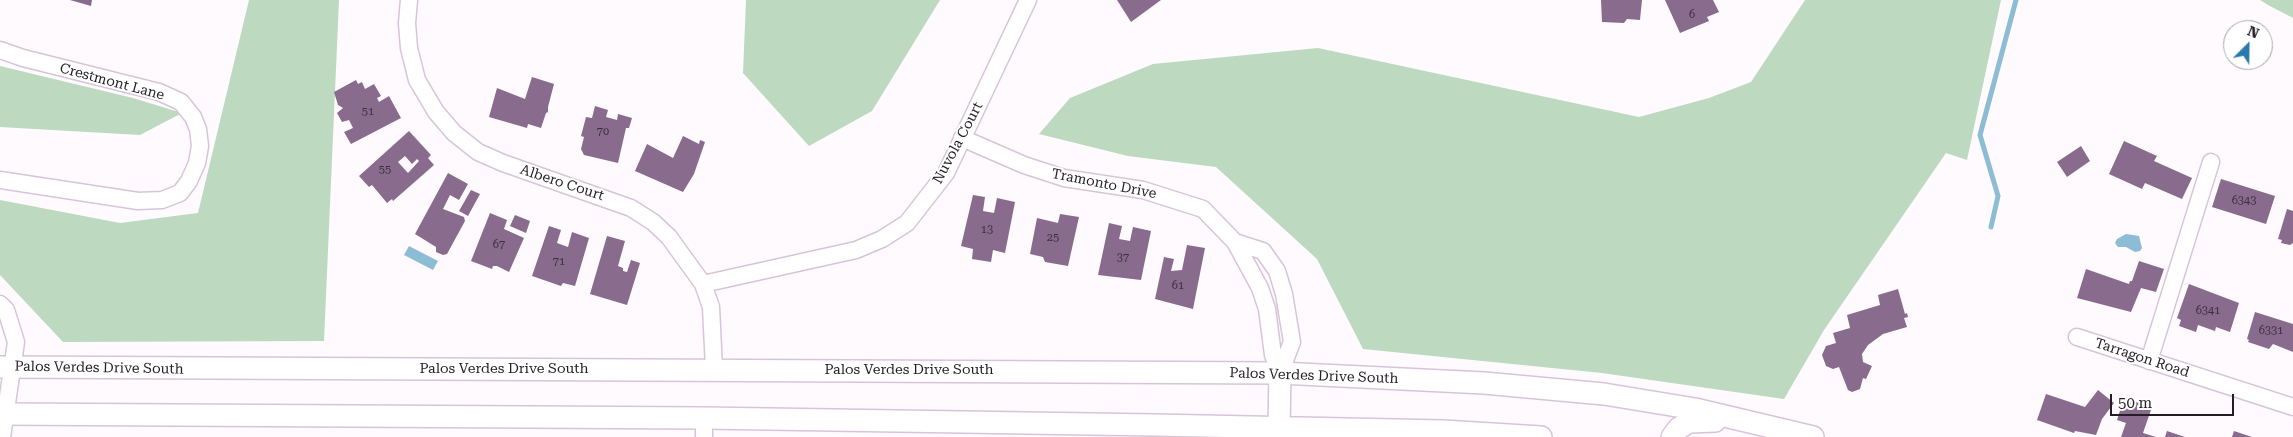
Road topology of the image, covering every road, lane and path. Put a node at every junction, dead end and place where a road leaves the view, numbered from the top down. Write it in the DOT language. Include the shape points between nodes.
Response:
graph roads {
  1 [pos="409,0"];
  2 [pos="1028,0"];
  3 [pos="0,50"];
  4 [pos="962,138"];
  5 [pos="2211,162"];
  6 [pos="0,180"];
  7 [pos="1235,242"];
  8 [pos="703,284"];
  9 [pos="0,304"];
  10 [pos="2077,337"];
  11 [pos="2149,360"];
  12 [pos="6,367"];
  13 [pos="714,369"];
  14 [pos="1280,373"];
  15 [pos="2293,407"];
  16 [pos="3,414"];
  17 [pos="704,428"];
  18 [pos="1279,432"];
  19 [pos="1806,435"];
  20 [pos="2,437"];
  21 [pos="1541,437"];
  22 [pos="1672,437"];
  1 -- 8 [label="street, Albero Court" via="408,48 417,80 436,112 454,133 478,152 503,163 631,208 669,237"];
  2 -- 4 [label="street, Nuvola Court"];
  3 -- 6 [label="street, Crestmont Lane" via="159,92 181,102 198,128 200,146 189,181 180,193 162,200 138,201"];
  4 -- 7 [label="street, Tramonto Drive" via="1024,165 1064,178 1143,190 1203,208"];
  4 -- 8 [label="street, Nuvola Court" via="946,173 925,201 907,223 882,239 856,250"];
  5 -- 11 [label="street"];
  7 -- 14 [label="street, Tramonto Drive" via="1260,288 1267,309 1273,355"];
  7 -- 14 [label="street, Tramonto Drive" via="1262,251 1277,271 1292,342"];
  8 -- 13 [label="street, Albero Court" via="711,307"];
  9 -- 12 [label="street" via="6,310 16,342"];
  10 -- 11 [label="street, Tarragon Road"];
  11 -- 15 [label="street, Tarragon Road"];
  12 -- 13 [label="main road, Palos Verdes Drive South"];
  12 -- 16 [label="street"];
  13 -- 14 [label="main road, Palos Verdes Drive South"];
  14 -- 18 [label="main road"];
  14 -- 19 [label="main road, Palos Verdes Drive South" via="1484,383 1604,394 1695,409"];
  16 -- 17 [label="main road"];
  16 -- 20 [label="street"];
  17 -- 18 [label="main road"];
  18 -- 21 [label="main road" via="1443,431"];
  19 -- 22 [label="main road" via="1711,420 1689,422"];
}
